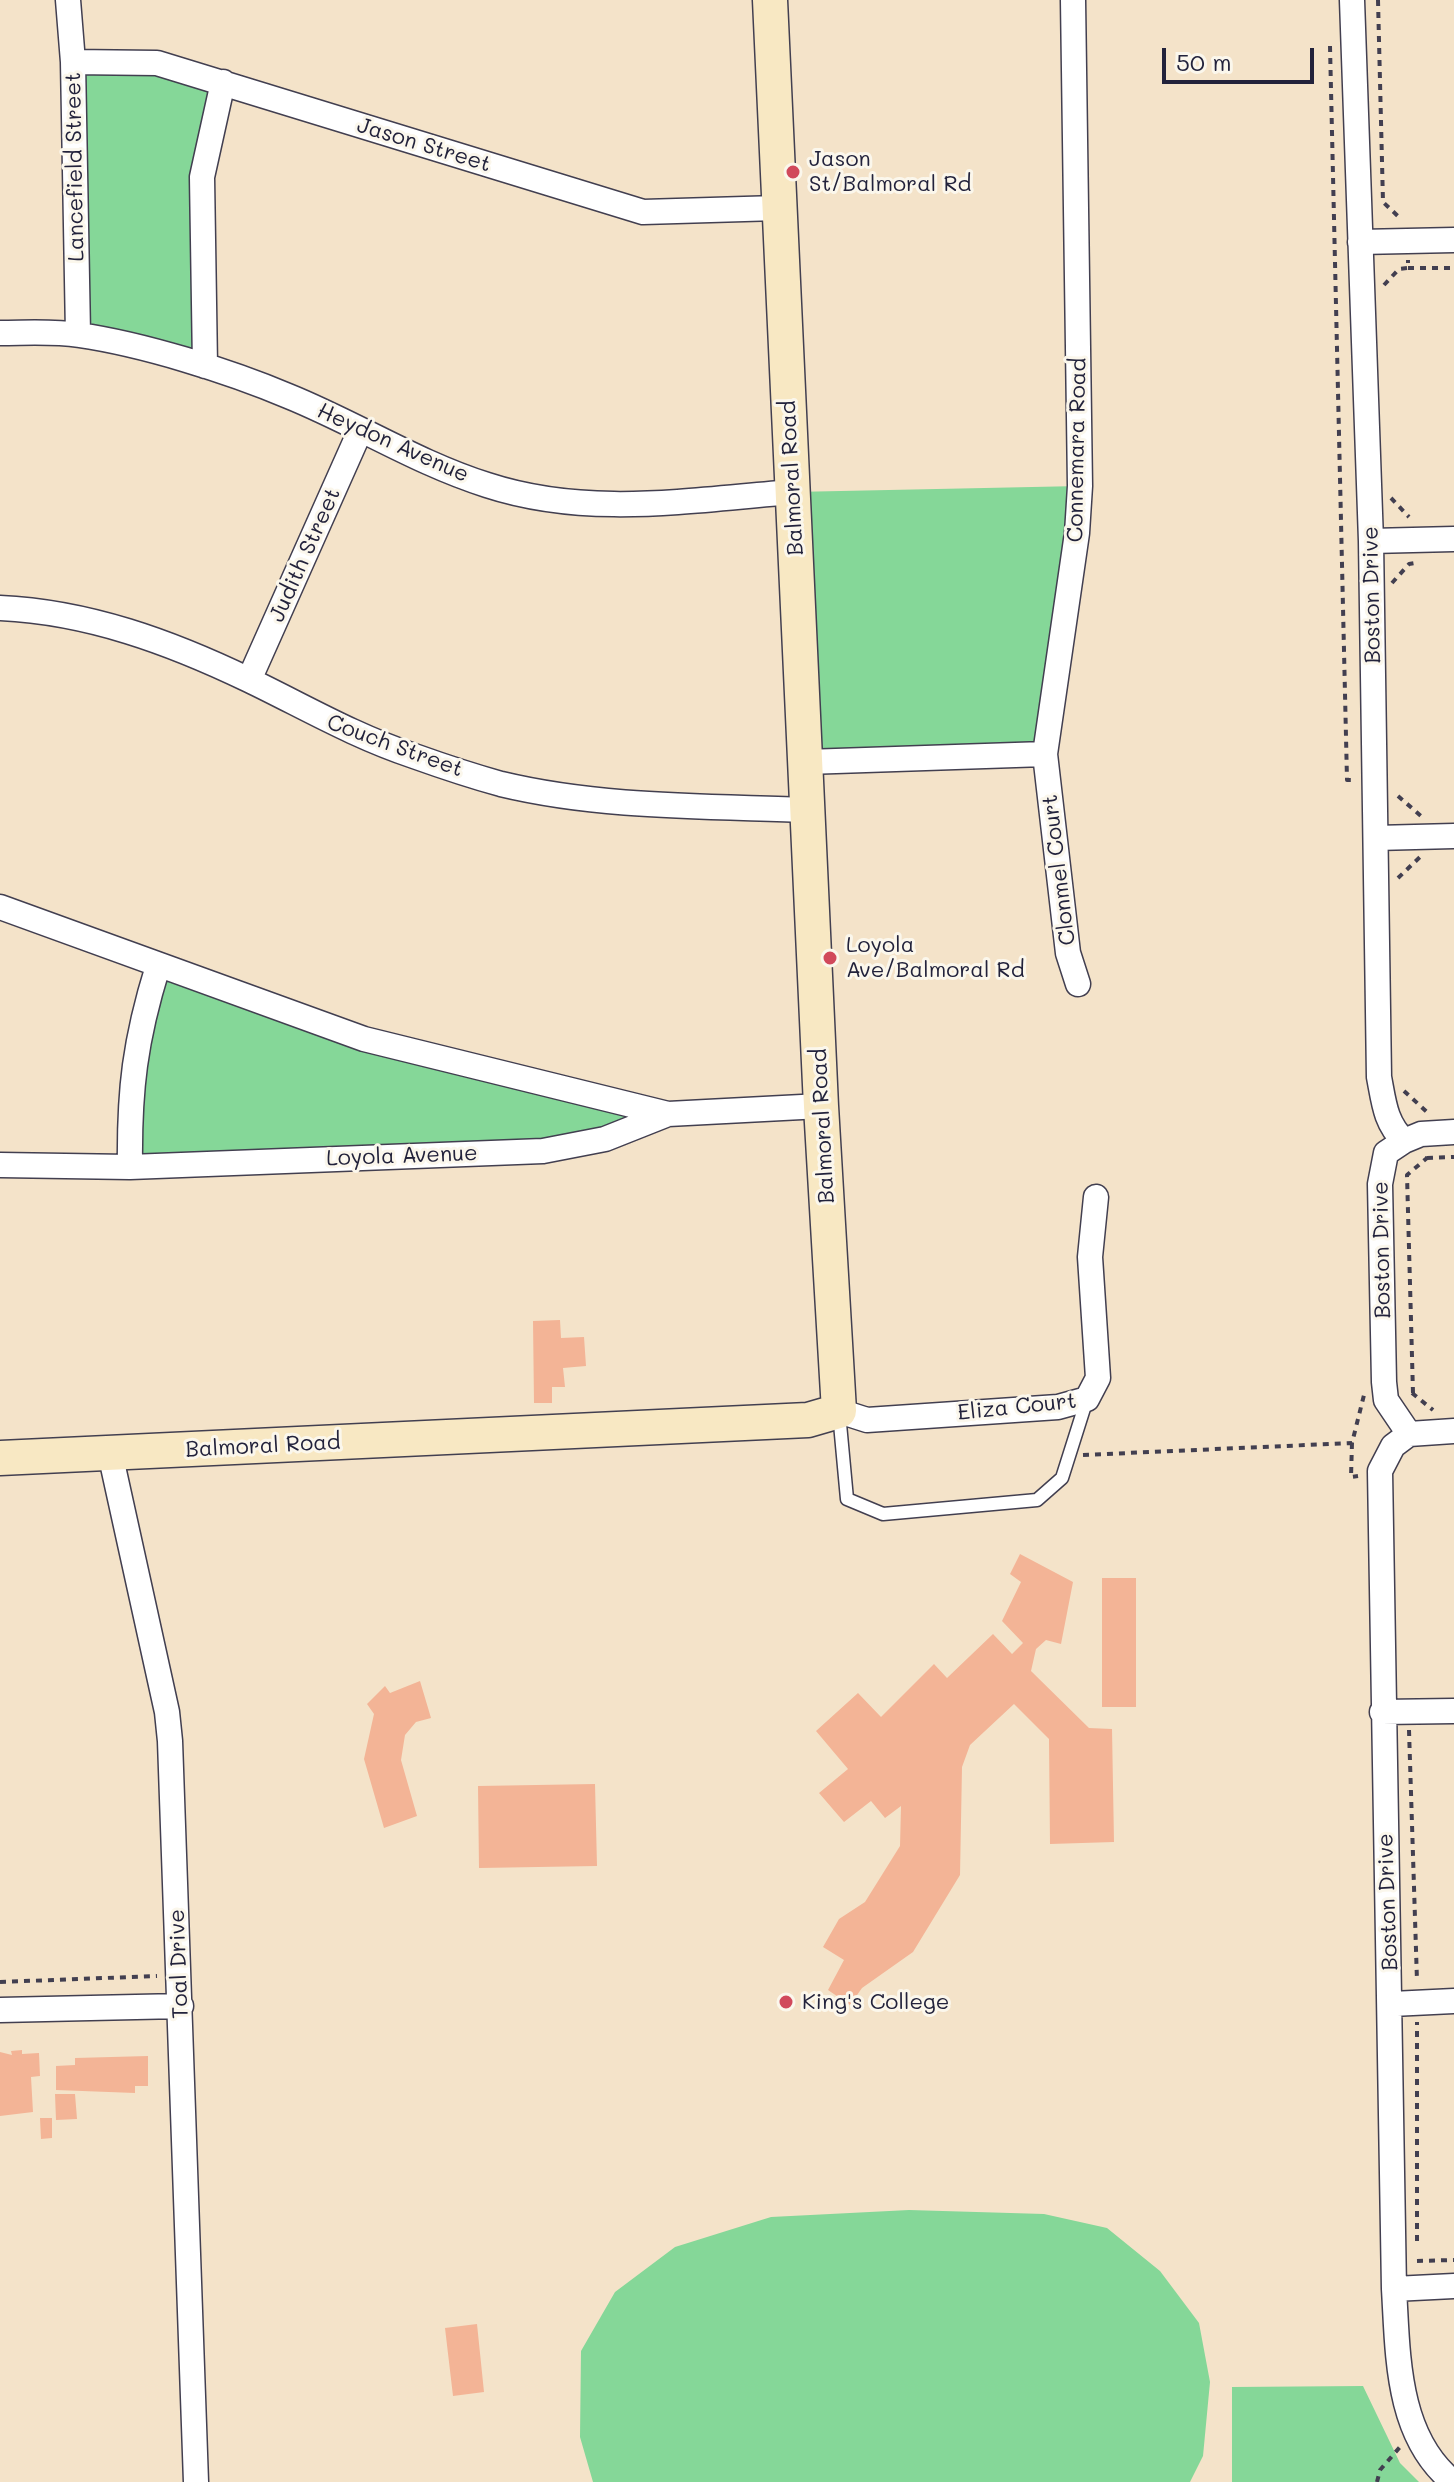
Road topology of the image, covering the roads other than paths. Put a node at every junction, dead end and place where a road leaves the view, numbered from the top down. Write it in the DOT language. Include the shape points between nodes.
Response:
graph roads {
  1 [pos="68,0"];
  2 [pos="770,0"];
  3 [pos="1073,0"];
  4 [pos="1352,0"];
  5 [pos="73,62"];
  6 [pos="223,82"];
  7 [pos="778,208"];
  8 [pos="1454,240"];
  9 [pos="1360,242"];
  10 [pos="0,333"];
  11 [pos="78,334"];
  12 [pos="205,366"];
  13 [pos="360,431"];
  14 [pos="793,492"];
  15 [pos="1454,539"];
  16 [pos="1371,541"];
  17 [pos="0,608"];
  18 [pos="249,680"];
  19 [pos="1045,754"];
  20 [pos="806,762"];
  21 [pos="809,810"];
  22 [pos="1454,836"];
  23 [pos="1376,838"];
  24 [pos="0,907"];
  25 [pos="158,966"];
  26 [pos="1078,984"];
  27 [pos="821,1106"];
  28 [pos="668,1114"];
  29 [pos="1454,1132"];
  30 [pos="1404,1141"];
  31 [pos="0,1165"];
  32 [pos="130,1167"];
  33 [pos="1096,1197"];
  34 [pos="1087,1399"];
  35 [pos="839,1411"];
  36 [pos="1454,1431"];
  37 [pos="1409,1434"];
  38 [pos="110,1453"];
  39 [pos="0,1458"];
  40 [pos="1454,1711"];
  41 [pos="1382,1712"];
  42 [pos="1454,2001"];
  43 [pos="1392,2004"];
  44 [pos="181,2006"];
  45 [pos="0,2010"];
  46 [pos="1454,2286"];
  47 [pos="1406,2288"];
  48 [pos="196,2482"];
  49 [pos="1453,2482"];
  1 -- 5 [label="street, Lancefield Street"];
  2 -- 7 [label="street, Balmoral Road"];
  3 -- 19 [label="street, Connemara Road" via="1080,486"];
  4 -- 9 [label="street, Boston Drive"];
  5 -- 6 [label="street, Jason Street" via="157,63"];
  5 -- 11 [label="street, Lancefield Street"];
  6 -- 7 [label="street, Jason Street" via="643,212"];
  6 -- 12 [label="street" via="202,177"];
  7 -- 14 [label="street, Balmoral Road"];
  8 -- 9 [label="street"];
  9 -- 16 [label="street, Boston Drive"];
  10 -- 11 [label="street, Heydon Avenue"];
  11 -- 12 [label="street, Heydon Avenue"];
  12 -- 13 [label="street, Heydon Avenue" via="289,396"];
  13 -- 14 [label="street, Heydon Avenue" via="487,485 577,505"];
  13 -- 18 [label="street, Judith Street"];
  14 -- 20 [label="street, Balmoral Road"];
  15 -- 16 [label="street"];
  16 -- 23 [label="street, Boston Drive"];
  17 -- 18 [label="street, Couch Street" via="76,617 135,632"];
  18 -- 21 [label="street, Couch Street" via="323,720 499,783 657,804"];
  19 -- 20 [label="street"];
  19 -- 26 [label="street, Clonmel Court" via="1068,953"];
  20 -- 21 [label="street, Balmoral Road"];
  21 -- 27 [label="street, Balmoral Road"];
  22 -- 23 [label="street"];
  23 -- 30 [label="street, Boston Drive" via="1379,1077 1391,1129"];
  24 -- 25 [label="street, Loyola Avenue"];
  25 -- 28 [label="street, Loyola Avenue" via="364,1039"];
  25 -- 32 [label="street" via="134,1052"];
  27 -- 28 [label="street, Loyola Avenue"];
  27 -- 35 [label="street, Balmoral Road"];
  28 -- 32 [label="street, Loyola Avenue" via="605,1139 543,1151"];
  29 -- 30 [label="street" via="1427,1146"];
  30 -- 37 [label="street, Boston Drive" via="1386,1153 1380,1184 1386,1395"];
  31 -- 32 [label="street, Loyola Avenue"];
  33 -- 34 [label="street, Eliza Court" via="1090,1257 1098,1378"];
  34 -- 35 [label="street, Eliza Court" via="1058,1407 867,1420"];
  34 -- 35 [label="lane" via="1062,1478 1037,1500 883,1514 847,1499"];
  35 -- 38 [label="street, Balmoral Road" via="808,1420"];
  36 -- 37 [label="street"];
  37 -- 41 [label="street, Boston Drive" via="1393,1446 1380,1471"];
  38 -- 39 [label="street, Balmoral Road"];
  38 -- 44 [label="street, Toal Drive" via="167,1712"];
  40 -- 41 [label="street"];
  41 -- 43 [label="street, Boston Drive"];
  42 -- 43 [label="street"];
  43 -- 47 [label="street, Boston Drive"];
  44 -- 45 [label="street"];
  44 -- 48 [label="street, Toal Drive"];
  46 -- 47 [label="street"];
  47 -- 49 [label="street, Boston Drive" via="1400,2384 1420,2438 1439,2471"];
}
